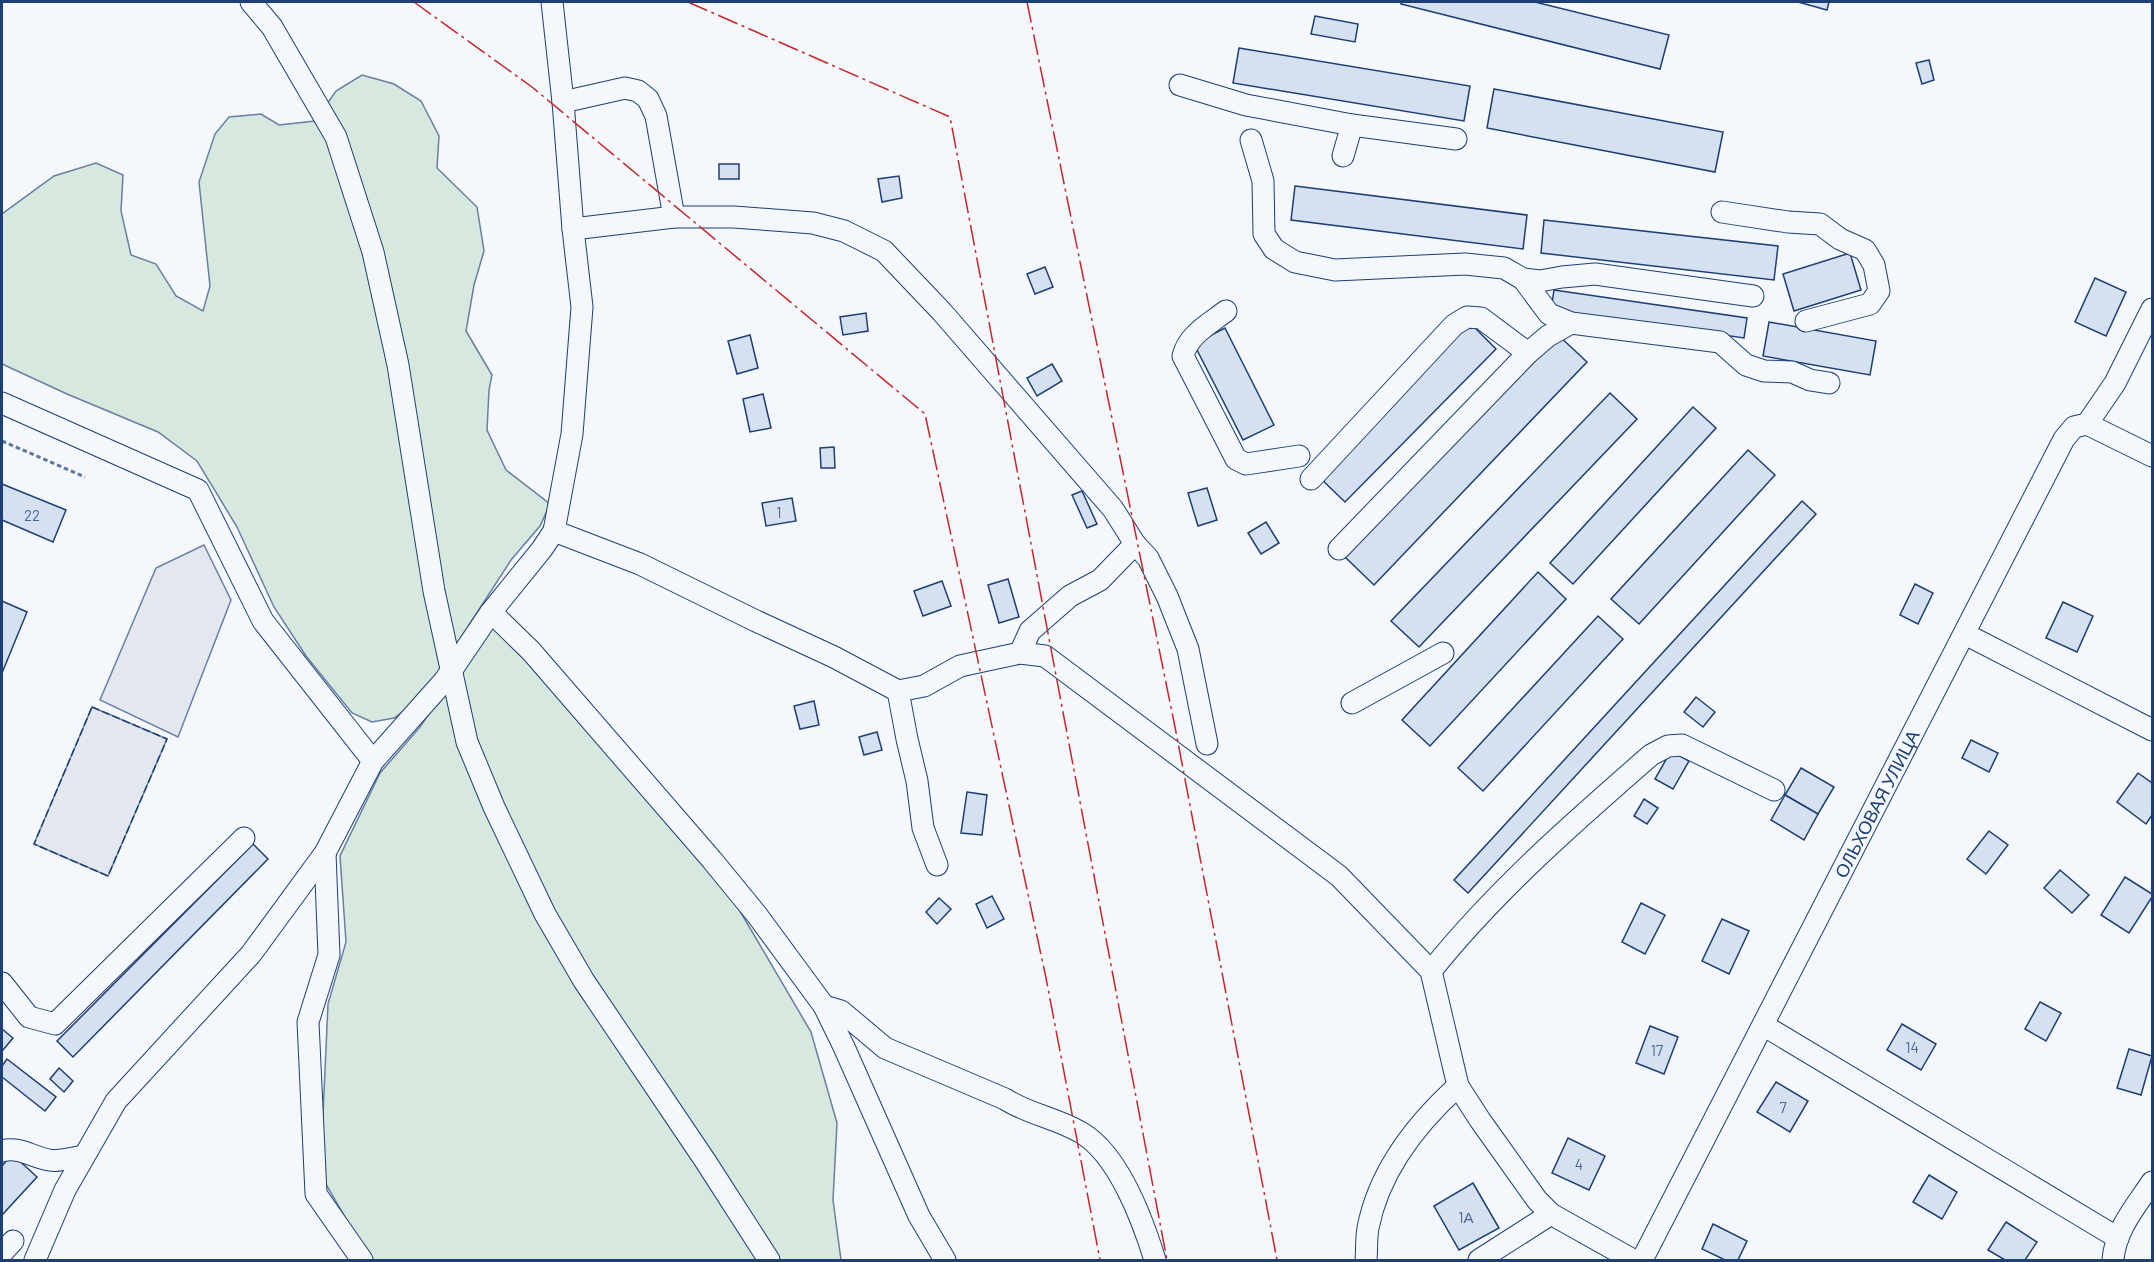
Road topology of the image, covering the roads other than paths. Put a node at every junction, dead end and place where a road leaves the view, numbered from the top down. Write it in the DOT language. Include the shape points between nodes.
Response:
graph roads {
  1 [pos="251,2"];
  2 [pos="552,2"];
  3 [pos="1180,85"];
  4 [pos="563,102"];
  5 [pos="1352,124"];
  6 [pos="1456,139"];
  7 [pos="1251,140"];
  8 [pos="1343,156"];
  9 [pos="1722,212"];
  10 [pos="674,217"];
  11 [pos="573,228"];
  12 [pos="1522,279"];
  13 [pos="1753,296"];
  14 [pos="2152,309"];
  15 [pos="1226,311"];
  16 [pos="1806,321"];
  17 [pos="1571,323"];
  18 [pos="1528,353"];
  19 [pos="1829,383"];
  20 [pos="2,403"];
  21 [pos="2087,424"];
  22 [pos="1299,456"];
  23 [pos="2152,456"];
  24 [pos="1311,479"];
  25 [pos="554,531"];
  26 [pos="1135,544"];
  27 [pos="1339,549"];
  28 [pos="491,612"];
  29 [pos="1965,634"];
  30 [pos="1020,653"];
  31 [pos="1443,653"];
  32 [pos="452,670"];
  33 [pos="898,691"];
  34 [pos="1352,703"];
  35 [pos="2152,730"];
  36 [pos="1207,744"];
  37 [pos="373,761"];
  38 [pos="1774,790"];
  39 [pos="244,838"];
  40 [pos="326,853"];
  41 [pos="937,865"];
  42 [pos="1431,970"];
  43 [pos="2,983"];
  44 [pos="824,1006"];
  45 [pos="1763,1026"];
  46 [pos="1458,1086"];
  47 [pos="2,1152"];
  48 [pos="84,1156"];
  49 [pos="2152,1182"];
  50 [pos="1551,1214"];
  51 [pos="2118,1238"];
  52 [pos="35,1260"];
  53 [pos="362,1260"];
  54 [pos="769,1260"];
  55 [pos="945,1260"];
  56 [pos="1155,1260"];
  57 [pos="1366,1260"];
  58 [pos="1479,1260"];
  59 [pos="1633,1260"];
  60 [pos="1642,1260"];
  61 [pos="2114,1260"];
  1 -- 32 [label="street" via="272,27 336,137 373,252 398,365 434,591"];
  2 -- 4 [label="street"];
  3 -- 5 [label="street" via="1246,105"];
  4 -- 10 [label="street" via="625,88 648,99 656,116"];
  4 -- 11 [label="street"];
  5 -- 6 [label="street"];
  5 -- 8 [label="street"];
  7 -- 12 [label="street" via="1263,181 1264,234 1274,249 1295,262 1335,270 1465,264 1504,268"];
  9 -- 16 [label="street" via="1820,224 1840,239 1864,249 1874,266 1879,291 1870,304"];
  10 -- 11 [label="street"];
  10 -- 26 [label="street" via="813,223 844,231 884,251 1113,509"];
  11 -- 25 [label="street" via="582,307 572,434"];
  12 -- 13 [label="street" via="1540,281 1595,274"];
  12 -- 17 [label="street" via="1549,314"];
  14 -- 21 [label="street" via="2115,383"];
  15 -- 22 [label="street" via="1191,339 1183,356 1240,463"];
  17 -- 18 [label="street"];
  17 -- 19 [label="street" via="1720,342 1746,365"];
  18 -- 24 [label="street" via="1481,318 1467,317 1454,325"];
  18 -- 27 [label="street"];
  20 -- 37 [label="street" via="198,490 263,621"];
  21 -- 23 [label="street"];
  21 -- 29 [label="street, ОЛЬХОВАЯ УЛИЦА" via="2074,427 2064,439"];
  25 -- 28 [label="street"];
  25 -- 33 [label="street" via="640,564"];
  26 -- 30 [label="street" via="1100,580 1070,597 1030,631"];
  26 -- 36 [label="street" via="1148,558 1188,649"];
  28 -- 32 [label="street"];
  28 -- 44 [label="street" via="531,651 704,851"];
  29 -- 35 [label="street"];
  29 -- 45 [label="street, ОЛЬХОВАЯ УЛИЦА"];
  30 -- 33 [label="street" via="960,666 924,686"];
  30 -- 42 [label="street" via="1044,656 1339,876"];
  31 -- 34 [label="street"];
  32 -- 37 [label="street"];
  32 -- 54 [label="street" via="467,742 545,914 584,981"];
  33 -- 41 [label="street" via="918,781 923,828"];
  37 -- 40 [label="street"];
  38 -- 42 [label="street" via="1682,745 1668,746 1651,755 1538,857"];
  39 -- 43 [label="street" via="56,1024 28,1017"];
  40 -- 48 [label="street" via="251,954 116,1101"];
  40 -- 53 [label="street" via="329,955 308,1022 316,1194"];
  42 -- 46 [label="street"];
  44 -- 55 [label="street" via="919,1216"];
  44 -- 56 [label="street" via="841,1011 885,1048 1081,1132 1102,1148 1118,1171"];
  45 -- 51 [label="street"];
  45 -- 60 [label="street, ОЛЬХОВАЯ УЛИЦА"];
  46 -- 50 [label="street" via="1537,1200"];
  46 -- 57 [label="street" via="1408,1139 1384,1178 1368,1228"];
  47 -- 48 [label="street" via="19,1150 50,1160"];
  48 -- 52 [label="street"];
  49 -- 51 [label="street"];
  50 -- 58 [label="street"];
  50 -- 59 [label="street"];
  51 -- 61 [label="street"];
}
